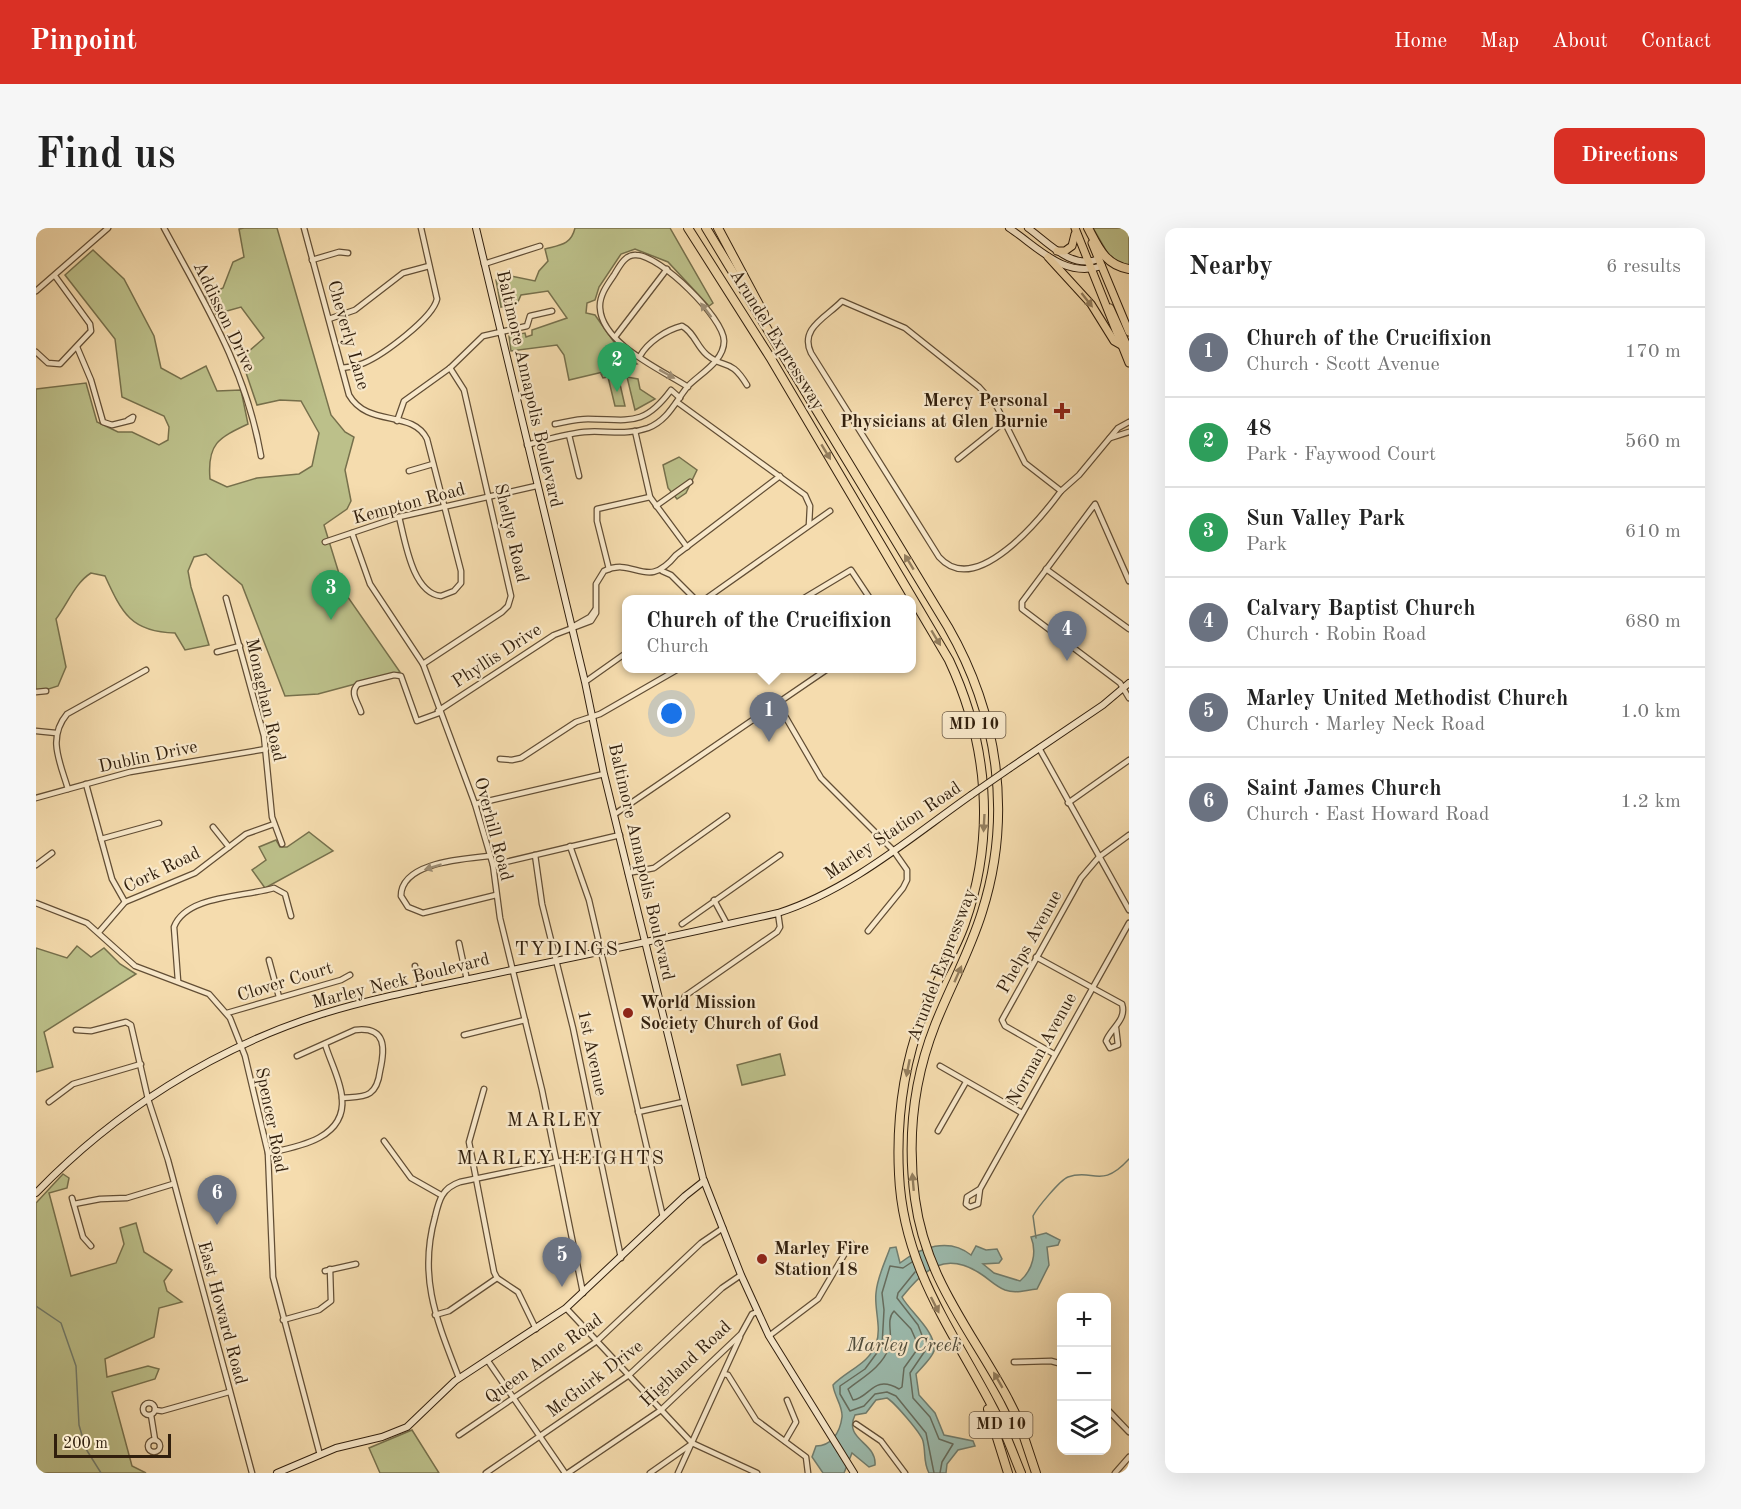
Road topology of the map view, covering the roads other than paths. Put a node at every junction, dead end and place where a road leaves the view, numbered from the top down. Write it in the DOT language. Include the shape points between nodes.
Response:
graph roads {
  1 [pos="108,228"];
  2 [pos="164,228"];
  3 [pos="304,228"];
  4 [pos="421,228"];
  5 [pos="476,228"];
  6 [pos="687,228"];
  7 [pos="706,228"];
  8 [pos="718,228"];
  9 [pos="1009,228"];
  10 [pos="1028,228"];
  11 [pos="1074,228"];
  12 [pos="1087,228"];
  13 [pos="540,246"];
  14 [pos="1057,251"];
  15 [pos="348,253"];
  16 [pos="1048,257"];
  17 [pos="312,260"];
  18 [pos="1100,263"];
  19 [pos="484,264"];
  20 [pos="429,266"];
  21 [pos="1091,266"];
  22 [pos="667,269"];
  23 [pos="1129,269"];
  24 [pos="55,276"];
  25 [pos="36,291"];
  26 [pos="1104,298"];
  27 [pos="552,311"];
  28 [pos="329,319"];
  29 [pos="500,330"];
  30 [pos="1129,332"];
  31 [pos="615,337"];
  32 [pos="1121,345"];
  33 [pos="77,347"];
  34 [pos="1129,350"];
  35 [pos="36,352"];
  36 [pos="640,356"];
  37 [pos="717,360"];
  38 [pos="1129,363"];
  39 [pos="342,368"];
  40 [pos="450,368"];
  41 [pos="747,385"];
  42 [pos="688,387"];
  43 [pos="679,400"];
  44 [pos="816,409"];
  45 [pos="129,420"];
  46 [pos="397,420"];
  47 [pos="600,420"];
  48 [pos="1004,422"];
  49 [pos="1129,422"];
  50 [pos="555,424"];
  51 [pos="635,431"];
  52 [pos="600,432"];
  53 [pos="1129,432"];
  54 [pos="569,435"];
  55 [pos="1110,438"];
  56 [pos="527,445"];
  57 [pos="261,456"];
  58 [pos="958,459"];
  59 [pos="433,464"];
  60 [pos="409,471"];
  61 [pos="579,476"];
  62 [pos="780,476"];
  63 [pos="690,482"];
  64 [pos="536,486"];
  65 [pos="1061,491"];
  66 [pos="489,497"];
  67 [pos="650,497"];
  68 [pos="656,506"];
  69 [pos="446,507"];
  70 [pos="830,511"];
  71 [pos="399,518"];
  72 [pos="809,525"];
  73 [pos="352,533"];
  74 [pos="325,542"];
  75 [pos="687,547"];
  76 [pos="609,569"];
  77 [pos="1046,569"];
  78 [pos="661,571"];
  79 [pos="1129,581"];
  80 [pos="691,595"];
  81 [pos="711,595"];
  82 [pos="809,595"];
  83 [pos="868,595"];
  84 [pos="911,595"];
  85 [pos="226,598"];
  86 [pos="916,604"];
  87 [pos="571,627"];
  88 [pos="1129,629"];
  89 [pos="240,646"];
  90 [pos="217,652"];
  91 [pos="622,656"];
  92 [pos="423,664"];
  93 [pos="146,670"];
  94 [pos="673,673"];
  95 [pos="823,673"];
  96 [pos="585,682"];
  97 [pos="1129,683"];
  98 [pos="1123,689"];
  99 [pos="46,691"];
  100 [pos="36,692"];
  101 [pos="1129,698"];
  102 [pos="778,704"];
  103 [pos="361,712"];
  104 [pos="439,712"];
  105 [pos="591,716"];
  106 [pos="36,731"];
  107 [pos="56,733"];
  108 [pos="1039,748"];
  109 [pos="266,749"];
  110 [pos="500,759"];
  111 [pos="1129,760"];
  112 [pos="604,774"];
  113 [pos="86,784"];
  114 [pos="68,789"];
  115 [pos="36,798"];
  116 [pos="1068,803"];
  117 [pos="475,804"];
  118 [pos="615,814"];
  119 [pos="727,816"];
  120 [pos="159,823"];
  121 [pos="274,824"];
  122 [pos="213,827"];
  123 [pos="620,835"];
  124 [pos="1129,835"];
  125 [pos="101,839"];
  126 [pos="282,844"];
  127 [pos="570,846"];
  128 [pos="229,847"];
  129 [pos="893,850"];
  130 [pos="52,853"];
  131 [pos="535,855"];
  132 [pos="780,855"];
  133 [pos="490,856"];
  134 [pos="1099,857"];
  135 [pos="36,864"];
  136 [pos="492,865"];
  137 [pos="628,873"];
  138 [pos="496,895"];
  139 [pos="714,900"];
  140 [pos="126,902"];
  141 [pos="36,903"];
  142 [pos="1129,910"];
  143 [pos="778,913"];
  144 [pos="291,916"];
  145 [pos="1129,923"];
  146 [pos="682,924"];
  147 [pos="727,924"];
  148 [pos="868,931"];
  149 [pos="99,932"];
  150 [pos="644,941"];
  151 [pos="459,943"];
  152 [pos="600,950"];
  153 [pos="1036,957"];
  154 [pos="269,960"];
  155 [pos="557,961"];
  156 [pos="415,966"];
  157 [pos="513,970"];
  158 [pos="350,975"];
  159 [pos="467,980"];
  160 [pos="178,981"];
  161 [pos="1092,988"];
  162 [pos="420,990"];
  163 [pos="279,998"];
  164 [pos="680,1007"];
  165 [pos="227,1013"];
  166 [pos="525,1020"];
  167 [pos="1116,1028"];
  168 [pos="76,1030"];
  169 [pos="464,1035"];
  170 [pos="325,1044"];
  171 [pos="241,1046"];
  172 [pos="1054,1054"];
  173 [pos="297,1056"];
  174 [pos="141,1064"];
  175 [pos="940,1066"];
  176 [pos="966,1082"];
  177 [pos="484,1089"];
  178 [pos="342,1098"];
  179 [pos="148,1099"];
  180 [pos="49,1102"];
  181 [pos="683,1102"];
  182 [pos="638,1112"];
  183 [pos="1022,1113"];
  184 [pos="938,1131"];
  185 [pos="384,1142"];
  186 [pos="268,1153"];
  187 [pos="599,1153"];
  188 [pos="556,1163"];
  189 [pos="475,1178"];
  190 [pos="704,1181"];
  191 [pos="173,1184"];
  192 [pos="37,1190"];
  193 [pos="980,1190"];
  194 [pos="441,1195"];
  195 [pos="663,1217"];
  196 [pos="723,1228"];
  197 [pos="851,1243"];
  198 [pos="91,1246"];
  199 [pos="621,1258"];
  200 [pos="356,1264"];
  201 [pos="741,1275"];
  202 [pos="497,1278"];
  203 [pos="583,1293"];
  204 [pos="566,1308"];
  205 [pos="757,1312"];
  206 [pos="435,1315"];
  207 [pos="283,1320"];
  208 [pos="536,1329"];
  209 [pos="741,1334"];
  210 [pos="769,1336"];
  211 [pos="597,1341"];
  212 [pos="488,1361"];
  213 [pos="1057,1361"];
  214 [pos="1014,1362"];
  215 [pos="724,1374"];
  216 [pos="629,1375"];
  217 [pos="459,1378"];
  218 [pos="978,1380"];
  219 [pos="230,1392"];
  220 [pos="514,1399"];
  221 [pos="788,1400"];
  222 [pos="661,1410"];
  223 [pos="1111,1412"];
  224 [pos="856,1424"];
  225 [pos="1023,1431"];
  226 [pos="1129,1432"];
  227 [pos="459,1436"];
  228 [pos="541,1436"];
  229 [pos="155,1440"];
  230 [pos="785,1441"];
  231 [pos="692,1443"];
  232 [pos="320,1455"];
  233 [pos="1129,1457"];
  234 [pos="852,1471"];
  235 [pos="252,1473"];
  236 [pos="279,1473"];
  237 [pos="486,1473"];
  238 [pos="566,1473"];
  239 [pos="650,1473"];
  240 [pos="678,1473"];
  241 [pos="757,1473"];
  242 [pos="808,1473"];
  243 [pos="905,1473"];
  244 [pos="1008,1473"];
  245 [pos="1021,1473"];
  246 [pos="1036,1473"];
  247 [pos="1042,1473"];
  248 [pos="1115,1473"];
  1 -- 24 [label="street"];
  2 -- 57 [label="street, Addisson Drive" via="237,367"];
  3 -- 17 [label="street, Cheverly Lane"];
  4 -- 20 [label="street"];
  5 -- 19 [label="main road, Baltimore Annapolis Boulevard"];
  6 -- 84 [label="highway, Arundel Expressway / MD 10, one-way" via="770,357"];
  7 -- 44 [label="highway, Arundel Expressway / MD 10"];
  8 -- 44 [label="highway"];
  9 -- 16 [label="main road"];
  10 -- 14 [label="main road"];
  11 -- 14 [label="main road" via="1072,246 1065,252"];
  11 -- 21 [label="main road"];
  12 -- 18 [label="main road"];
  12 -- 23 [label="highway" via="1104,257"];
  13 -- 19 [label="street"];
  14 -- 21 [label="main road"];
  15 -- 17 [label="street"];
  16 -- 21 [label="main road" via="1070,268"];
  16 -- 32 [label="main road, one-way" via="1081,292 1114,341"];
  17 -- 28 [label="street, Cheverly Lane"];
  18 -- 21 [label="main road"];
  18 -- 30 [label="main road"];
  19 -- 29 [label="main road, Baltimore Annapolis Boulevard"];
  20 -- 28 [label="street" via="403,273 355,310"];
  20 -- 39 [label="street" via="437,299 430,313 366,362"];
  21 -- 26 [label="main road"];
  22 -- 31 [label="street"];
  22 -- 31 [label="street" via="651,258 634,254 625,258 601,297 600,307"];
  37 -- 22 [label="street, one-way" via="724,342 722,333 694,294"];
  24 -- 25 [label="street"];
  24 -- 33 [label="street" via="91,327"];
  26 -- 32 [label="main road"];
  26 -- 34 [label="main road"];
  27 -- 29 [label="street" via="530,316 527,326"];
  28 -- 39 [label="street, Cheverly Lane"];
  29 -- 40 [label="street" via="483,336"];
  29 -- 56 [label="main road, Baltimore Annapolis Boulevard"];
  31 -- 36 [label="street" via="622,347"];
  32 -- 38 [label="main road"];
  33 -- 35 [label="street" via="57,364 48,363"];
  33 -- 45 [label="street" via="103,423 112,426"];
  36 -- 37 [label="street" via="646,345 682,326 688,328 707,355"];
  36 -- 42 [label="street, one-way"];
  37 -- 41 [label="street" via="736,368"];
  37 -- 42 [label="street"];
  39 -- 46 [label="street, Cheverly Lane" via="349,395 358,406 371,414"];
  40 -- 46 [label="street" via="404,401"];
  40 -- 66 [label="street, Shellye Road" via="464,390"];
  42 -- 43 [label="street"];
  43 -- 47 [label="street" via="671,390 646,415 620,422"];
  43 -- 51 [label="street" via="659,422"];
  43 -- 62 [label="street"];
  225 -- 44 [label="highway, Arundel Expressway / MD 10, one-way" via="998,1380 936,1275 924,1239 912,1172 914,1101 927,1047 972,940 989,887 999,824 996,767 983,705 960,649"];
  46 -- 59 [label="street, Cheverly Lane" via="421,430"];
  47 -- 50 [label="street"];
  47 -- 52 [label="street"];
  48 -- 58 [label="street"];
  48 -- 65 [label="street" via="1025,463"];
  48 -- 65 [label="street" via="997,407 979,387 895,323 842,301 808,334 811,353 946,564 975,567 1000,554 1035,525"];
  49 -- 55 [label="street"];
  51 -- 52 [label="street"];
  51 -- 67 [label="street"];
  52 -- 54 [label="street"];
  53 -- 55 [label="street"];
  54 -- 56 [label="street"];
  54 -- 61 [label="street"];
  55 -- 65 [label="street"];
  56 -- 64 [label="main road, Baltimore Annapolis Boulevard"];
  59 -- 60 [label="street"];
  59 -- 69 [label="street, Cheverly Lane"];
  62 -- 72 [label="street" via="809,500"];
  62 -- 75 [label="street"];
  63 -- 68 [label="street"];
  64 -- 66 [label="street, Kempton Road"];
  64 -- 87 [label="main road, Baltimore Annapolis Boulevard"];
  66 -- 69 [label="street, Kempton Road"];
  66 -- 92 [label="street, Shellye Road" via="511,592 508,606"];
  67 -- 68 [label="street"];
  67 -- 76 [label="street" via="597,509"];
  68 -- 75 [label="street"];
  69 -- 71 [label="street, Kempton Road"];
  69 -- 71 [label="street, Cheverly Lane" via="462,578 457,588 445,595 430,593 411,566"];
  70 -- 72 [label="street"];
  71 -- 73 [label="street, Kempton Road"];
  72 -- 81 [label="street"];
  73 -- 74 [label="street, Kempton Road"];
  73 -- 92 [label="street, Overhill Road" via="370,584"];
  75 -- 78 [label="street"];
  76 -- 78 [label="street"];
  76 -- 87 [label="street, Phyllis Drive" via="596,584 596,608"];
  77 -- 79 [label="street" via="1095,504"];
  77 -- 88 [label="street"];
  77 -- 98 [label="street" via="1022,602 1022,609"];
  78 -- 80 [label="street" via="671,575"];
  82 -- 83 [label="street" via="851,570"];
  85 -- 89 [label="street, Monaghan Road"];
  86 -- 218 [label="highway, Arundel Expressway / MD 10, one-way" via="965,693 976,728 983,769 982,851 965,924 919,1025 903,1094 899,1173 903,1211 923,1281"];
  87 -- 96 [label="main road, Baltimore Annapolis Boulevard"];
  87 -- 104 [label="street, Phyllis Drive"];
  89 -- 90 [label="street"];
  89 -- 109 [label="street, Monaghan Road"];
  91 -- 96 [label="street"];
  92 -- 104 [label="street, Overhill Road"];
  93 -- 107 [label="street" via="67,714"];
  94 -- 105 [label="street"];
  95 -- 102 [label="street"];
  96 -- 105 [label="main road, Baltimore Annapolis Boulevard"];
  97 -- 98 [label="main road, Marley Station Road"];
  98 -- 101 [label="street"];
  98 -- 108 [label="main road, Marley Station Road"];
  99 -- 100 [label="street"];
  102 -- 118 [label="street"];
  102 -- 129 [label="street" via="821,778"];
  103 -- 104 [label="street, Phyllis Drive" via="354,688 394,675 401,676 417,721"];
  104 -- 117 [label="street, Overhill Road"];
  105 -- 110 [label="street" via="521,758"];
  105 -- 112 [label="main road, Baltimore Annapolis Boulevard"];
  106 -- 107 [label="street"];
  107 -- 114 [label="street" via="54,744"];
  108 -- 116 [label="street"];
  108 -- 129 [label="main road, Marley Station Road, bridge"];
  109 -- 113 [label="street, Dublin Drive" via="130,772"];
  109 -- 121 [label="street, Monaghan Road"];
  111 -- 116 [label="street"];
  112 -- 117 [label="street"];
  112 -- 118 [label="main road, Baltimore Annapolis Boulevard"];
  113 -- 114 [label="street, Dublin Drive"];
  113 -- 125 [label="street"];
  114 -- 115 [label="street, Dublin Drive"];
  116 -- 134 [label="street"];
  117 -- 133 [label="street, Overhill Road"];
  118 -- 123 [label="main road, Baltimore Annapolis Boulevard"];
  119 -- 137 [label="street" via="654,868"];
  120 -- 125 [label="street"];
  121 -- 126 [label="street, Monaghan Road"];
  121 -- 128 [label="street, Cork Road" via="251,831"];
  122 -- 128 [label="street"];
  123 -- 127 [label="street"];
  123 -- 137 [label="main road, Baltimore Annapolis Boulevard"];
  124 -- 134 [label="street, Phelps Avenue"];
  125 -- 140 [label="street" via="115,886"];
  127 -- 131 [label="street"];
  127 -- 152 [label="street" via="590,900"];
  128 -- 140 [label="street, Cork Road" via="195,873"];
  129 -- 143 [label="main road, Marley Station Road" via="820,897"];
  129 -- 148 [label="street" via="907,870 907,880"];
  130 -- 135 [label="street"];
  131 -- 136 [label="street"];
  131 -- 155 [label="street, 1st Avenue" via="542,904"];
  132 -- 139 [label="street"];
  133 -- 136 [label="street, Overhill Road"];
  133 -- 138 [label="street, one-way" via="453,860 411,873 403,883 401,896 408,907 423,913"];
  134 -- 142 [label="street"];
  134 -- 153 [label="street, Phelps Avenue" via="1081,878"];
  136 -- 138 [label="street, Overhill Road"];
  137 -- 150 [label="main road, Baltimore Annapolis Boulevard"];
  138 -- 157 [label="street, Overhill Road"];
  139 -- 146 [label="street"];
  139 -- 147 [label="street"];
  140 -- 149 [label="street, Cork Road"];
  141 -- 149 [label="street, Spencer Road"];
  143 -- 147 [label="main road, Marley Station Road"];
  143 -- 164 [label="street" via="777,932 685,996"];
  144 -- 160 [label="street" via="285,894 274,888 207,901 188,910 174,927"];
  145 -- 161 [label="street, Norman Avenue"];
  147 -- 150 [label="main road, Marley Station Road"];
  149 -- 160 [label="street, Spencer Road" via="127,961"];
  150 -- 152 [label="main road, Marley Neck Boulevard"];
  150 -- 181 [label="main road, Baltimore Annapolis Boulevard"];
  151 -- 159 [label="street"];
  152 -- 155 [label="main road, Marley Neck Boulevard"];
  152 -- 182 [label="street"];
  153 -- 161 [label="street"];
  153 -- 172 [label="street, Phelps Avenue" via="1002,1020 1005,1026"];
  154 -- 163 [label="street"];
  155 -- 157 [label="main road, Marley Neck Boulevard"];
  155 -- 187 [label="street, 1st Avenue"];
  156 -- 162 [label="street"];
  157 -- 159 [label="main road, Marley Neck Boulevard"];
  157 -- 166 [label="street, Overhill Road"];
  158 -- 163 [label="street, Clover Court"];
  159 -- 162 [label="main road, Marley Neck Boulevard"];
  160 -- 165 [label="street, Spencer Road" via="209,994"];
  161 -- 167 [label="street" via="1122,1004"];
  161 -- 172 [label="street, Norman Avenue"];
  162 -- 171 [label="main road, Marley Neck Boulevard" via="328,1012"];
  163 -- 165 [label="street, Clover Court"];
  165 -- 171 [label="street, Spencer Road"];
  166 -- 169 [label="street"];
  166 -- 188 [label="street, Overhill Road"];
  168 -- 174 [label="street, East Howard Road" via="91,1031 129,1022"];
  170 -- 173 [label="street"];
  170 -- 178 [label="street"];
  170 -- 178 [label="street" via="364,1029 383,1043 383,1061 375,1088 369,1094"];
  171 -- 179 [label="main road, Marley Neck Boulevard"];
  171 -- 186 [label="street, Spencer Road"];
  172 -- 183 [label="street, Norman Avenue"];
  174 -- 179 [label="street, East Howard Road"];
  174 -- 180 [label="street" via="73,1084"];
  175 -- 176 [label="street"];
  176 -- 183 [label="street"];
  176 -- 184 [label="street"];
  177 -- 189 [label="street" via="469,1142"];
  178 -- 186 [label="street" via="334,1124 319,1139"];
  179 -- 191 [label="street, East Howard Road"];
  179 -- 192 [label="main road, Marley Neck Boulevard"];
  181 -- 182 [label="street"];
  181 -- 190 [label="main road, Baltimore Annapolis Boulevard"];
  182 -- 195 [label="street"];
  183 -- 193 [label="street, Norman Avenue"];
  185 -- 194 [label="street" via="411,1178"];
  186 -- 207 [label="street, Spencer Road" via="273,1277"];
  187 -- 188 [label="street"];
  187 -- 199 [label="street, 1st Avenue"];
  188 -- 189 [label="street"];
  188 -- 203 [label="street, Overhill Road"];
  189 -- 194 [label="street" via="454,1184"];
  189 -- 202 [label="street"];
  190 -- 195 [label="main road"];
  190 -- 196 [label="main road, Baltimore Annapolis Boulevard"];
  191 -- 198 [label="street" via="127,1198 73,1201 83,1237"];
  191 -- 219 [label="street, East Howard Road"];
  194 -- 206 [label="street" via="428,1251"];
  195 -- 199 [label="main road"];
  196 -- 201 [label="main road, Baltimore Annapolis Boulevard"];
  196 -- 211 [label="street, Queen Anne Road" via="701,1243"];
  197 -- 210 [label="street" via="818,1299"];
  199 -- 203 [label="main road"];
  200 -- 207 [label="street" via="328,1270 331,1301 320,1310"];
  201 -- 205 [label="main road, Baltimore Annapolis Boulevard"];
  201 -- 216 [label="street, McGuirk Drive"];
  202 -- 206 [label="street" via="449,1311"];
  202 -- 208 [label="street" via="518,1292"];
  203 -- 204 [label="main road"];
  204 -- 208 [label="main road"];
  204 -- 211 [label="street"];
  205 -- 209 [label="street, Highland Road"];
  205 -- 210 [label="main road, Baltimore Annapolis Boulevard"];
  206 -- 217 [label="street"];
  207 -- 232 [label="street, Spencer Road"];
  208 -- 212 [label="main road"];
  209 -- 215 [label="street"];
  209 -- 222 [label="street, Highland Road"];
  210 -- 234 [label="main road, Baltimore Annapolis Boulevard"];
  211 -- 216 [label="street"];
  211 -- 220 [label="street, Queen Anne Road"];
  212 -- 217 [label="main road"];
  212 -- 220 [label="street"];
  213 -- 214 [label="street"];
  215 -- 230 [label="street" via="756,1420"];
  215 -- 231 [label="street"];
  216 -- 222 [label="street"];
  216 -- 228 [label="street, McGuirk Drive"];
  217 -- 232 [label="main road" via="407,1427"];
  218 -- 244 [label="highway"];
  218 -- 245 [label="highway, Arundel Expressway / MD 10"];
  219 -- 229 [label="street" via="153,1413"];
  219 -- 235 [label="street, East Howard Road"];
  220 -- 227 [label="street, Queen Anne Road"];
  220 -- 228 [label="street"];
  221 -- 230 [label="street" via="796,1422"];
  222 -- 231 [label="street"];
  222 -- 238 [label="street, Highland Road"];
  223 -- 226 [label="street"];
  224 -- 243 [label="street" via="881,1441"];
  225 -- 246 [label="highway, Arundel Expressway / MD 10"];
  225 -- 247 [label="highway" via="1029,1436"];
  228 -- 237 [label="street, McGuirk Drive"];
  228 -- 238 [label="street"];
  230 -- 242 [label="street" via="806,1457"];
  231 -- 239 [label="street"];
  231 -- 240 [label="street"];
  231 -- 241 [label="street"];
  232 -- 236 [label="main road"];
  233 -- 248 [label="street"];
}
